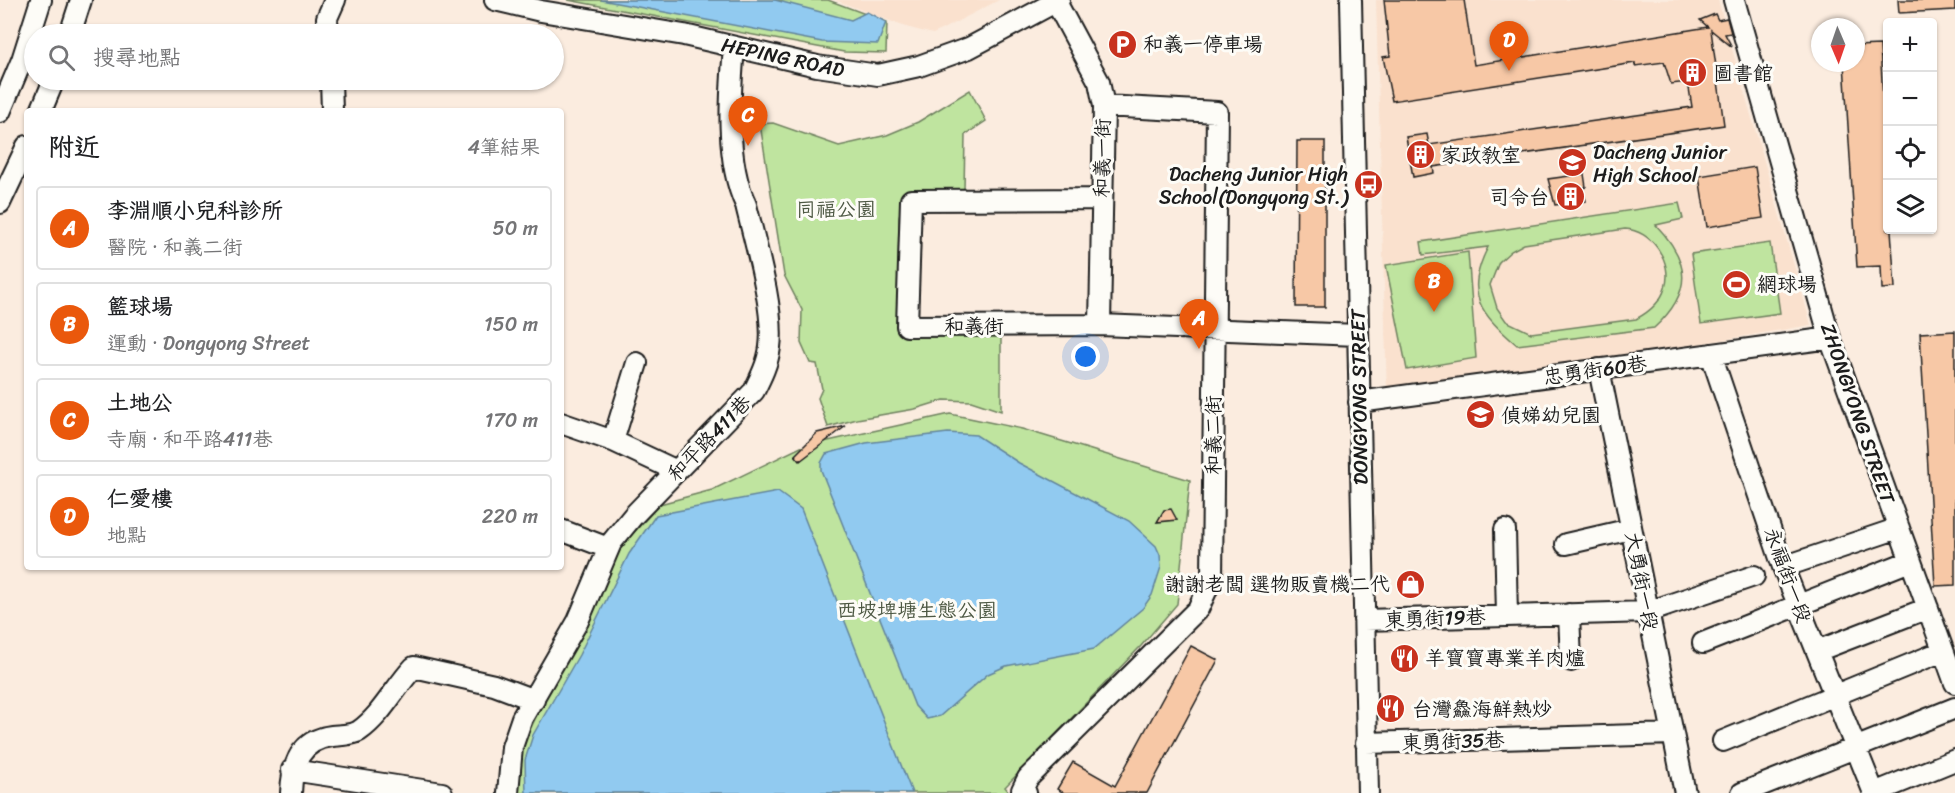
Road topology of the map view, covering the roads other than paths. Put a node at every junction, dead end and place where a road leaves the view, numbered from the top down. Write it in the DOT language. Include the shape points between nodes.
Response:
graph roads {
  1 [pos="41,0"];
  2 [pos="81,0"];
  3 [pos="335,0"];
  4 [pos="495,0"];
  5 [pos="1351,0"];
  6 [pos="1734,0"];
  7 [pos="1058,1"];
  8 [pos="33,24"];
  9 [pos="73,24"];
  10 [pos="327,24"];
  11 [pos="734,47"];
  12 [pos="24,54"];
  13 [pos="50,90"];
  14 [pos="332,90"];
  15 [pos="1104,106"];
  16 [pos="42,108"];
  17 [pos="333,108"];
  18 [pos="0,112"];
  19 [pos="24,152"];
  20 [pos="1101,199"];
  21 [pos="0,204"];
  22 [pos="1100,325"];
  23 [pos="1213,329"];
  24 [pos="1358,335"];
  25 [pos="1830,338"];
  26 [pos="1711,354"];
  27 [pos="637,363"];
  28 [pos="1599,369"];
  29 [pos="1359,402"];
  30 [pos="564,424"];
  31 [pos="613,441"];
  32 [pos="677,471"];
  33 [pos="1899,528"];
  34 [pos="1505,530"];
  35 [pos="1631,530"];
  36 [pos="564,531"];
  37 [pos="1566,544"];
  38 [pos="608,548"];
  39 [pos="1910,561"];
  40 [pos="1783,567"];
  41 [pos="1754,576"];
  42 [pos="1799,605"];
  43 [pos="1928,608"];
  44 [pos="1648,612"];
  45 [pos="1569,614"];
  46 [pos="1507,616"];
  47 [pos="1364,620"];
  48 [pos="1703,643"];
  49 [pos="1817,651"];
  50 [pos="1943,651"];
  51 [pos="1571,661"];
  52 [pos="1955,683"];
  53 [pos="1834,694"];
  54 [pos="534,700"];
  55 [pos="1955,708"];
  56 [pos="1673,734"];
  57 [pos="1723,741"];
  58 [pos="1366,743"];
  59 [pos="1855,747"];
  60 [pos="1955,760"];
  61 [pos="292,770"];
  62 [pos="291,793"];
  63 [pos="442,793"];
  64 [pos="508,793"];
  65 [pos="1026,793"];
  66 [pos="1368,793"];
  67 [pos="1685,793"];
  68 [pos="1742,793"];
  69 [pos="1874,793"];
  1 -- 8 [label="street"];
  2 -- 9 [label="street"];
  3 -- 10 [label="street"];
  4 -- 11 [label="street, HEPING ROAD"];
  5 -- 24 [label="street, DONGYONG STREET"];
  6 -- 25 [label="street, ZHONGYONG STREET"];
  7 -- 11 [label="street, HEPING ROAD" via="969,48 919,66 878,75"];
  7 -- 15 [label="street, 和義一街" via="1099,81"];
  11 -- 32 [label="street, 和平路411巷" via="729,113 738,189 746,205 770,319 770,347 754,391"];
  12 -- 18 [label="street"];
  13 -- 16 [label="street"];
  14 -- 17 [label="street"];
  15 -- 20 [label="street, 和義一街"];
  15 -- 23 [label="street, 和義二街" via="1217,112"];
  19 -- 21 [label="street"];
  20 -- 22 [label="street, 和義一街"];
  20 -- 22 [label="street, 和義街" via="911,200 907,326"];
  22 -- 23 [label="street, 和義街"];
  23 -- 24 [label="street, 和義街"];
  23 -- 65 [label="street, 和義二街" via="1212,578 1204,598 1198,609 1028,778 1022,790"];
  24 -- 29 [label="street, DONGYONG STREET"];
  25 -- 26 [label="street, 忠勇街60巷"];
  25 -- 33 [label="street, ZHONGYONG STREET"];
  26 -- 28 [label="street, 忠勇街60巷"];
  26 -- 40 [label="street, 永福街一段"];
  27 -- 31 [label="street"];
  28 -- 29 [label="street, 忠勇街60巷"];
  28 -- 35 [label="street, 大勇街一段"];
  29 -- 47 [label="street, DONGYONG STREET"];
  30 -- 31 [label="street"];
  31 -- 32 [label="street"];
  32 -- 38 [label="street, 和平路411巷"];
  33 -- 39 [label="street, ZHONGYONG STREET"];
  33 -- 40 [label="street"];
  34 -- 46 [label="street"];
  35 -- 37 [label="street"];
  35 -- 44 [label="street, 大勇街一段"];
  36 -- 38 [label="street"];
  38 -- 54 [label="street, 和平路411巷" via="578,621"];
  39 -- 42 [label="street"];
  39 -- 43 [label="street, ZHONGYONG STREET"];
  40 -- 42 [label="street, 永福街一段"];
  41 -- 44 [label="street, 東勇街19巷"];
  42 -- 48 [label="street"];
  42 -- 49 [label="street, 永福街一段"];
  43 -- 49 [label="street"];
  43 -- 50 [label="street, ZHONGYONG STREET"];
  44 -- 45 [label="street, 東勇街19巷"];
  44 -- 56 [label="street, 大勇街一段"];
  45 -- 46 [label="street, 東勇街19巷"];
  45 -- 51 [label="street"];
  46 -- 47 [label="street, 東勇街19巷"];
  47 -- 58 [label="street, DONGYONG STREET"];
  49 -- 53 [label="street, 永福街一段"];
  50 -- 52 [label="street, ZHONGYONG STREET"];
  50 -- 53 [label="street"];
  53 -- 57 [label="street"];
  53 -- 59 [label="street, 永福街一段"];
  54 -- 61 [label="street" via="494,685 414,667 375,718 357,733 320,738 306,747"];
  54 -- 64 [label="street, 和平路411巷" via="522,718 512,747"];
  55 -- 59 [label="street"];
  56 -- 58 [label="street, 東勇街35巷"];
  56 -- 67 [label="street, 大勇街一段"];
  58 -- 66 [label="street, DONGYONG STREET"];
  59 -- 68 [label="street"];
  59 -- 69 [label="street, 永福街一段"];
  60 -- 69 [label="street"];
  61 -- 62 [label="street"];
  61 -- 63 [label="street"];
}
